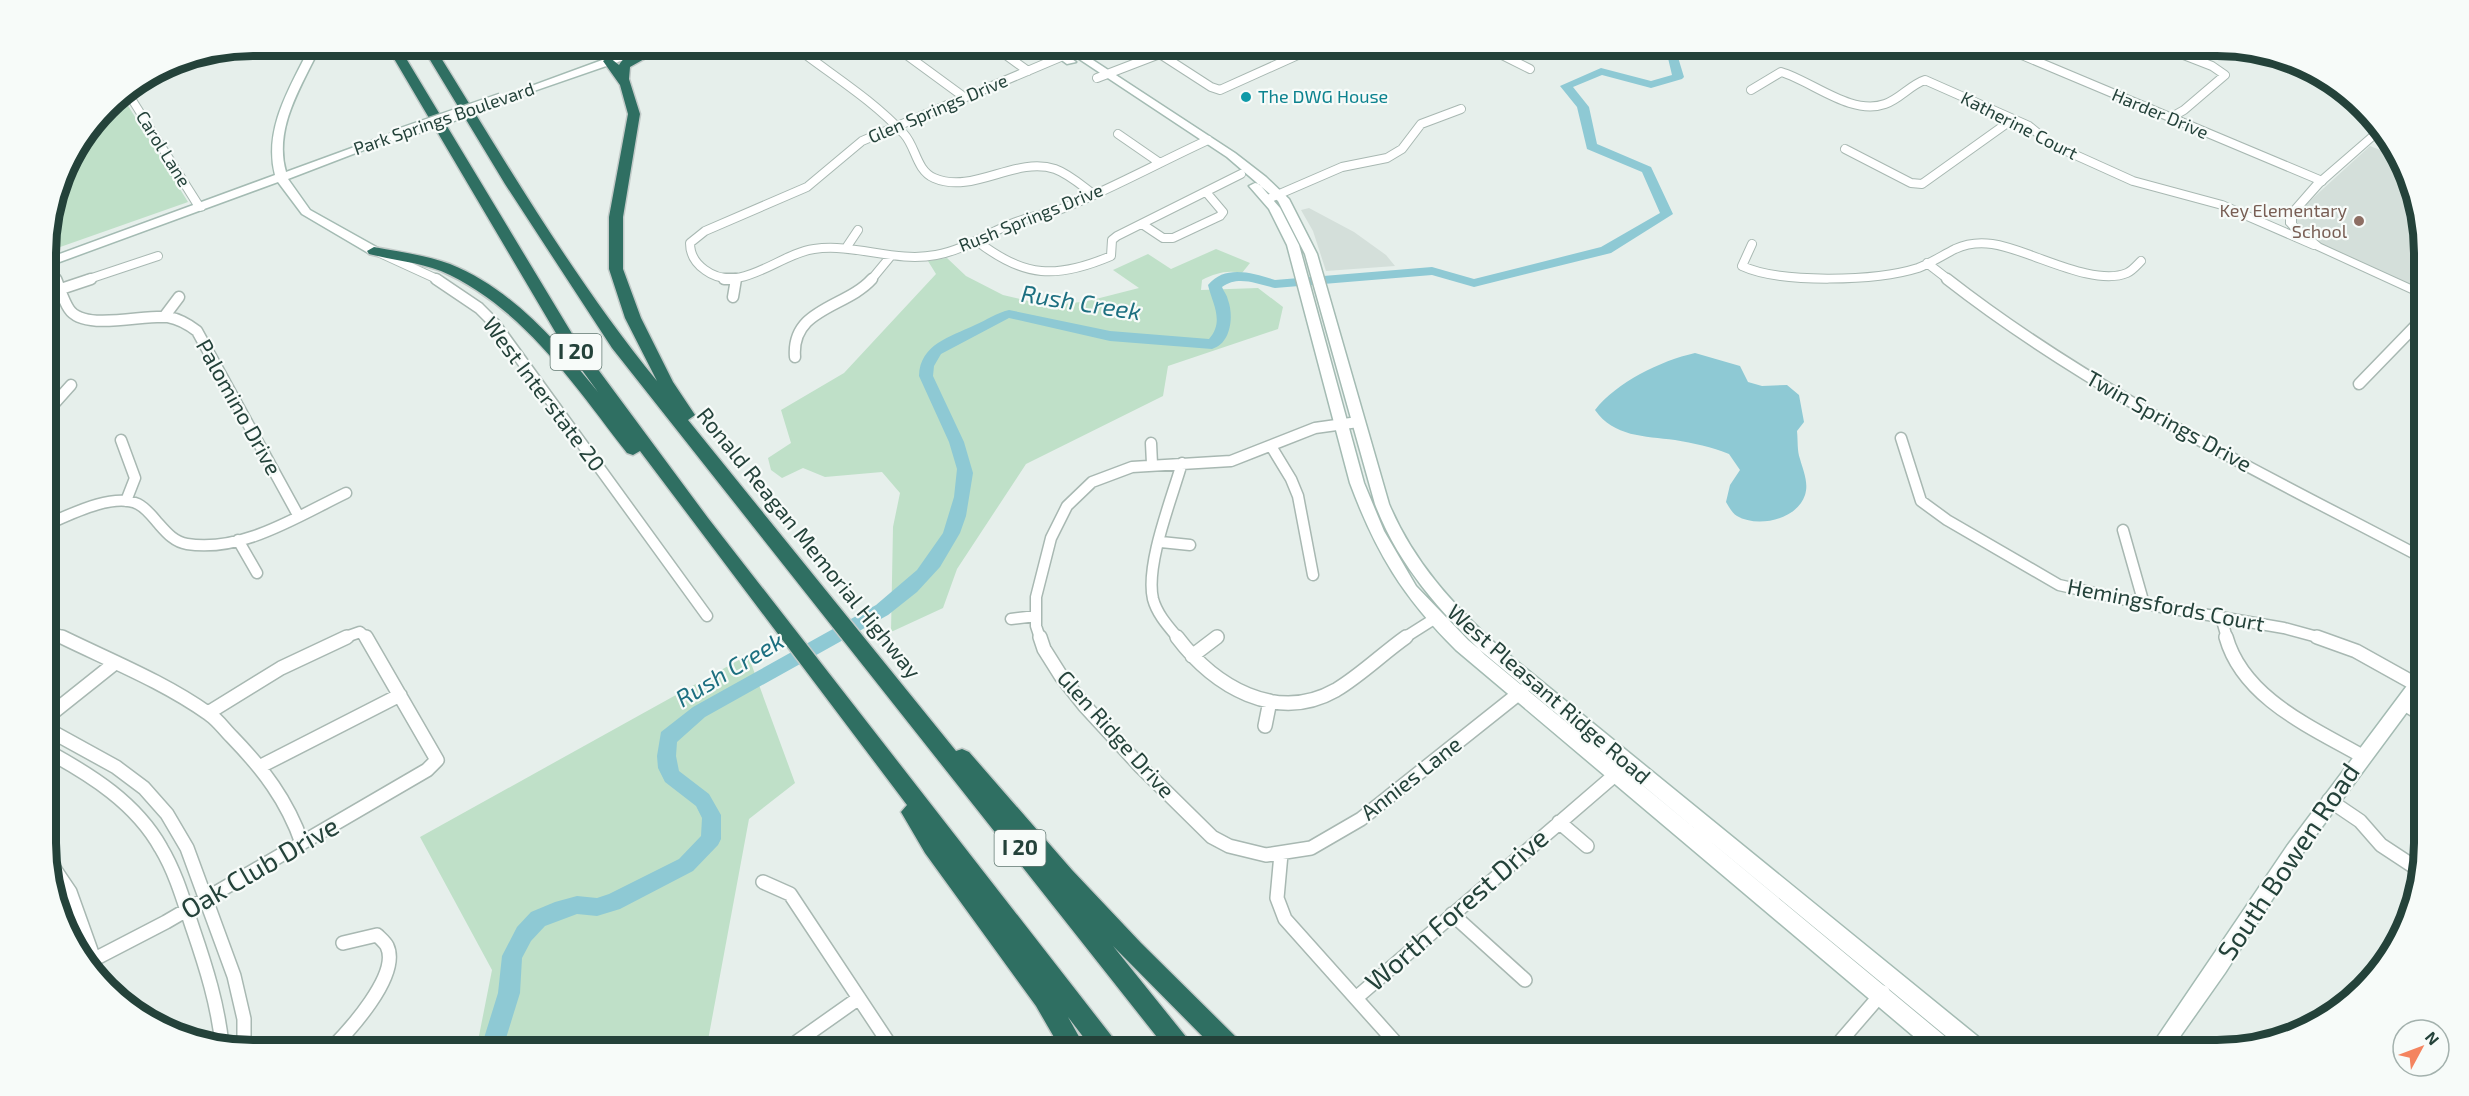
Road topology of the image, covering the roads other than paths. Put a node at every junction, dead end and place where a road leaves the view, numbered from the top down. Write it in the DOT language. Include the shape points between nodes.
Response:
graph roads {
  1 [pos="311,56"];
  2 [pos="399,56"];
  3 [pos="434,56"];
  4 [pos="603,56"];
  5 [pos="613,56"];
  6 [pos="626,56"];
  7 [pos="639,56"];
  8 [pos="807,56"];
  9 [pos="908,56"];
  10 [pos="1007,56"];
  11 [pos="1054,56"];
  12 [pos="1071,56"];
  13 [pos="1158,56"];
  14 [pos="1163,56"];
  15 [pos="1296,56"];
  16 [pos="1504,56"];
  17 [pos="2024,56"];
  18 [pos="2186,56"];
  19 [pos="609,61"];
  20 [pos="1530,69"];
  21 [pos="1028,71"];
  22 [pos="624,78"];
  23 [pos="1105,78"];
  24 [pos="1751,90"];
  25 [pos="964,97"];
  26 [pos="131,98"];
  27 [pos="1461,110"];
  28 [pos="2170,118"];
  29 [pos="2013,119"];
  30 [pos="895,127"];
  31 [pos="1118,134"];
  32 [pos="2374,135"];
  33 [pos="1203,142"];
  34 [pos="1845,149"];
  35 [pos="1160,163"];
  36 [pos="1241,174"];
  37 [pos="279,177"];
  38 [pos="2322,181"];
  39 [pos="1206,192"];
  40 [pos="1093,195"];
  41 [pos="1275,199"];
  42 [pos="199,205"];
  43 [pos="2261,222"];
  44 [pos="1142,224"];
  45 [pos="2293,228"];
  46 [pos="858,230"];
  47 [pos="977,240"];
  48 [pos="1752,244"];
  49 [pos="2317,246"];
  50 [pos="846,248"];
  51 [pos="374,251"];
  52 [pos="158,255"];
  53 [pos="890,256"];
  54 [pos="56,258"];
  55 [pos="2141,261"];
  56 [pos="434,264"];
  57 [pos="1927,264"];
  58 [pos="419,272"];
  59 [pos="736,278"];
  60 [pos="56,279"];
  61 [pos="61,289"];
  62 [pos="2414,290"];
  63 [pos="1315,295"];
  64 [pos="179,297"];
  65 [pos="733,297"];
  66 [pos="164,317"];
  67 [pos="2414,326"];
  68 [pos="795,357"];
  69 [pos="2359,384"];
  70 [pos="71,385"];
  71 [pos="56,402"];
  72 [pos="1358,422"];
  73 [pos="1341,424"];
  74 [pos="1901,438"];
  75 [pos="121,440"];
  76 [pos="1151,443"];
  77 [pos="1271,446"];
  78 [pos="1182,463"];
  79 [pos="1152,464"];
  80 [pos="346,493"];
  81 [pos="126,501"];
  82 [pos="298,515"];
  83 [pos="56,521"];
  84 [pos="702,523"];
  85 [pos="2123,530"];
  86 [pos="238,540"];
  87 [pos="1161,542"];
  88 [pos="1190,545"];
  89 [pos="781,546"];
  90 [pos="2414,553"];
  91 [pos="258,573"];
  92 [pos="1313,575"];
  93 [pos="2144,604"];
  94 [pos="707,616"];
  95 [pos="1036,616"];
  96 [pos="2221,617"];
  97 [pos="1011,619"];
  98 [pos="1434,619"];
  99 [pos="56,634"];
  100 [pos="1217,637"];
  101 [pos="1192,656"];
  102 [pos="116,663"];
  103 [pos="2414,678"];
  104 [pos="892,686"];
  105 [pos="1526,688"];
  106 [pos="2414,689"];
  107 [pos="400,695"];
  108 [pos="1270,701"];
  109 [pos="2403,703"];
  110 [pos="56,710"];
  111 [pos="2414,710"];
  112 [pos="208,713"];
  113 [pos="1265,726"];
  114 [pos="56,734"];
  115 [pos="870,744"];
  116 [pos="56,756"];
  117 [pos="2362,756"];
  118 [pos="261,766"];
  119 [pos="1616,774"];
  120 [pos="2330,800"];
  121 [pos="1559,822"];
  122 [pos="302,843"];
  123 [pos="1587,846"];
  124 [pos="1281,854"];
  125 [pos="2412,866"];
  126 [pos="57,870"];
  127 [pos="763,882"];
  128 [pos="207,898"];
  129 [pos="186,910"];
  130 [pos="1452,914"];
  131 [pos="343,943"];
  132 [pos="86,948"];
  133 [pos="93,959"];
  134 [pos="1525,980"];
  135 [pos="1887,988"];
  136 [pos="859,998"];
  137 [pos="1356,998"];
  138 [pos="221,1038"];
  139 [pos="244,1040"];
  140 [pos="339,1040"];
  141 [pos="800,1040"];
  142 [pos="887,1040"];
  143 [pos="1069,1040"];
  144 [pos="1100,1040"];
  145 [pos="1174,1040"];
  146 [pos="1223,1040"];
  147 [pos="1393,1040"];
  148 [pos="1842,1040"];
  149 [pos="1937,1040"];
  150 [pos="1964,1040"];
  151 [pos="2166,1040"];
  1 -- 37 [label="main road" via="276,138"];
  2 -- 84 [label="highway, I 20" via="568,340"];
  3 -- 89 [label="highway, Ronald Reagan Memorial Highway / I 20" via="598,316 651,388"];
  4 -- 19 [label="main road"];
  5 -- 19 [label="main road, Park Springs Boulevard"];
  6 -- 19 [label="main road, Park Springs Boulevard"];
  7 -- 22 [label="highway" via="627,62"];
  8 -- 30 [label="street"];
  9 -- 25 [label="street"];
  10 -- 21 [label="street"];
  11 -- 21 [label="street, Glen Springs Drive"];
  12 -- 23 [label="main road, West Pleasant Ridge Road"];
  13 -- 23 [label="street"];
  14 -- 15 [label="street" via="1220,90"];
  16 -- 20 [label="street"];
  17 -- 28 [label="street, Harder Drive"];
  18 -- 28 [label="street" via="2225,75"];
  19 -- 22 [label="highway"];
  19 -- 37 [label="main road, Park Springs Boulevard, bridge"];
  21 -- 25 [label="street, Glen Springs Drive"];
  22 -- 89 [label="highway" via="634,114 615,217 616,269 621,289 678,403 732,471"];
  23 -- 33 [label="main road, West Pleasant Ridge Road"];
  24 -- 29 [label="street, Katherine Court" via="1781,72 1853,102 1880,105 1925,80"];
  25 -- 30 [label="street, Glen Springs Drive"];
  26 -- 42 [label="street, Carol Lane"];
  27 -- 41 [label="street" via="1421,124 1402,149 1387,158 1342,167"];
  28 -- 38 [label="street, Harder Drive"];
  29 -- 34 [label="street" via="1922,184 1911,183"];
  29 -- 43 [label="street, Katherine Court" via="2051,144 2133,181 2222,205"];
  30 -- 40 [label="street" via="904,134 917,162 934,179 959,181 1041,166 1061,172"];
  30 -- 59 [label="street, Glen Springs Drive" via="855,146 807,187 693,239 689,247 697,264 718,278"];
  31 -- 35 [label="street"];
  32 -- 38 [label="street"];
  33 -- 35 [label="street, Rush Springs Drive"];
  33 -- 36 [label="main road, West Pleasant Ridge Road"];
  33 -- 41 [label="main road, West Pleasant Ridge Road" via="1262,179"];
  35 -- 40 [label="street, Rush Springs Drive"];
  36 -- 39 [label="street"];
  36 -- 41 [label="main road, West Pleasant Ridge Road"];
  37 -- 42 [label="main road, Park Springs Boulevard"];
  37 -- 51 [label="main road, West Interstate 20" via="304,211"];
  38 -- 45 [label="street" via="2291,214"];
  39 -- 44 [label="street"];
  39 -- 44 [label="street" via="1220,207 1221,216 1180,237 1162,237"];
  40 -- 47 [label="street, Rush Springs Drive" via="1061,209 1022,219"];
  41 -- 63 [label="main road, West Pleasant Ridge Road" via="1301,275"];
  41 -- 63 [label="main road, West Pleasant Ridge Road" via="1301,230 1316,271"];
  42 -- 54 [label="main road, Park Springs Boulevard"];
  43 -- 45 [label="street, Katherine Court"];
  43 -- 49 [label="street, Katherine Court"];
  44 -- 47 [label="street" via="1112,240 1110,256 1081,269 1051,273 1012,266"];
  45 -- 49 [label="street"];
  46 -- 50 [label="street"];
  47 -- 53 [label="street, Rush Springs Drive" via="937,255"];
  48 -- 57 [label="street" via="1742,266 1759,274 1884,274"];
  49 -- 62 [label="street"];
  50 -- 53 [label="street, Rush Springs Drive"];
  50 -- 59 [label="street, Rush Springs Drive" via="801,252 747,278"];
  51 -- 56 [label="highway"];
  51 -- 58 [label="street, West Interstate 20"];
  52 -- 61 [label="street"];
  53 -- 68 [label="street" via="867,285 802,325 793,351"];
  55 -- 57 [label="street" via="2138,267 2117,276 2092,276 1988,242 1960,246"];
  56 -- 58 [label="highway"];
  56 -- 84 [label="highway" via="483,288 538,335 641,460"];
  57 -- 90 [label="street, Twin Springs Drive" via="1996,317 2130,403"];
  58 -- 94 [label="street, West Interstate 20" via="456,291 495,324"];
  59 -- 65 [label="street"];
  60 -- 61 [label="street, Palomino Drive"];
  61 -- 66 [label="street, Palomino Drive" via="70,311 82,318"];
  63 -- 72 [label="main road, West Pleasant Ridge Road"];
  63 -- 73 [label="main road, West Pleasant Ridge Road"];
  64 -- 66 [label="street"];
  66 -- 82 [label="street, Palomino Drive" via="177,318 197,331"];
  67 -- 69 [label="street"];
  70 -- 71 [label="street"];
  72 -- 73 [label="street, Glen Ridge Drive"];
  72 -- 105 [label="main road, West Pleasant Ridge Road" via="1382,504 1406,555 1452,613"];
  73 -- 77 [label="street, Glen Ridge Drive" via="1308,430"];
  73 -- 98 [label="main road, West Pleasant Ridge Road" via="1357,483 1379,539 1406,585"];
  74 -- 93 [label="street, Hemingsfords Court" via="1921,501 1947,520 2059,585"];
  75 -- 81 [label="street" via="135,477"];
  76 -- 79 [label="street"];
  77 -- 78 [label="street, Glen Ridge Drive" via="1220,463"];
  77 -- 92 [label="street" via="1298,496"];
  78 -- 79 [label="street, Glen Ridge Drive"];
  78 -- 87 [label="street"];
  79 -- 95 [label="street, Glen Ridge Drive" via="1102,476 1072,498 1062,511 1036,595"];
  80 -- 82 [label="street"];
  81 -- 83 [label="street" via="99,504"];
  81 -- 86 [label="street" via="147,511 173,540 197,545"];
  82 -- 86 [label="street"];
  84 -- 115 [label="highway, I 20"];
  85 -- 93 [label="street"];
  86 -- 91 [label="street"];
  87 -- 88 [label="street"];
  87 -- 101 [label="street" via="1152,574 1152,600"];
  89 -- 104 [label="highway, Ronald Reagan Memorial Highway / I 20"];
  93 -- 96 [label="street, Hemingsfords Court"];
  95 -- 97 [label="street"];
  95 -- 124 [label="street, Glen Ridge Drive" via="1038,634 1049,659 1086,708 1212,837 1250,853"];
  96 -- 103 [label="street, Hemingsfords Court" via="2309,634"];
  96 -- 117 [label="street" via="2234,658 2255,688"];
  98 -- 105 [label="main road, West Pleasant Ridge Road"];
  98 -- 108 [label="street" via="1334,690 1296,703"];
  99 -- 102 [label="street"];
  100 -- 101 [label="street"];
  101 -- 108 [label="street" via="1232,689"];
  102 -- 110 [label="street"];
  102 -- 112 [label="street"];
  104 -- 145 [label="highway, Ronald Reagan Memorial Highway / I 20"];
  104 -- 146 [label="highway" via="982,779 1125,943"];
  105 -- 119 [label="main road, West Pleasant Ridge Road"];
  105 -- 124 [label="street, Annies Lane" via="1361,819 1311,848"];
  105 -- 135 [label="main road, West Pleasant Ridge Road"];
  106 -- 109 [label="main road, South Bowen Road"];
  107 -- 112 [label="street" via="360,632 254,683"];
  107 -- 118 [label="street"];
  107 -- 122 [label="street, Oak Club Drive" via="436,760"];
  108 -- 113 [label="street"];
  109 -- 111 [label="street"];
  109 -- 117 [label="main road, South Bowen Road"];
  112 -- 118 [label="street"];
  114 -- 128 [label="street" via="116,767 144,788 167,814 187,848"];
  115 -- 143 [label="highway" via="933,846 1011,950"];
  115 -- 144 [label="highway, I 20"];
  116 -- 129 [label="street" via="110,789 155,837 178,883"];
  117 -- 120 [label="main road, South Bowen Road"];
  118 -- 122 [label="street" via="273,781"];
  119 -- 121 [label="street, Worth Forest Drive"];
  119 -- 135 [label="main road, West Pleasant Ridge Road"];
  120 -- 125 [label="street" via="2360,821 2381,845"];
  120 -- 151 [label="main road, South Bowen Road"];
  121 -- 123 [label="street, Worth Forest Drive"];
  121 -- 130 [label="street, Worth Forest Drive"];
  122 -- 128 [label="street, Oak Club Drive"];
  124 -- 137 [label="street" via="1276,898 1285,919"];
  126 -- 132 [label="street" via="70,894"];
  127 -- 136 [label="street" via="790,894"];
  128 -- 129 [label="street, Oak Club Drive"];
  128 -- 139 [label="street" via="234,976 244,1019"];
  129 -- 133 [label="street, Oak Club Drive"];
  129 -- 138 [label="street" via="213,988"];
  130 -- 134 [label="street"];
  130 -- 137 [label="street, Worth Forest Drive"];
  131 -- 140 [label="street" via="377,935 387,946 388,960 381,984 362,1016"];
  135 -- 148 [label="street"];
  135 -- 149 [label="main road, West Pleasant Ridge Road"];
  135 -- 150 [label="main road, West Pleasant Ridge Road"];
  136 -- 141 [label="street"];
  136 -- 142 [label="street"];
  137 -- 147 [label="street"];
}
